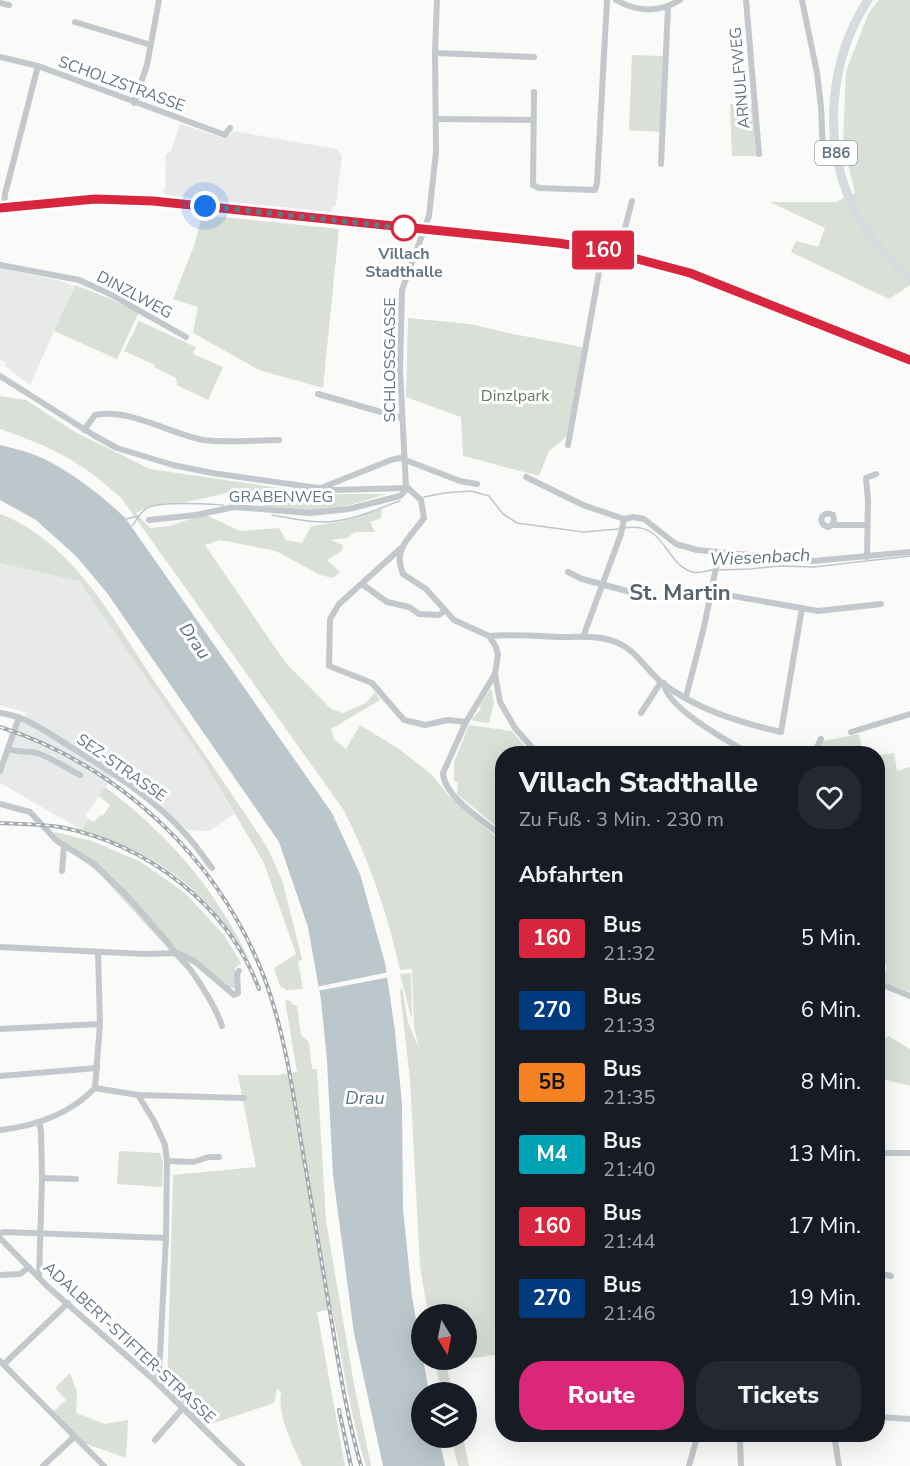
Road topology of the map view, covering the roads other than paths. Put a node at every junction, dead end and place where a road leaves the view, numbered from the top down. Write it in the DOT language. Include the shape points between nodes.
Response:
graph roads {
  1 [pos="159,0"];
  2 [pos="437,0"];
  3 [pos="607,0"];
  4 [pos="616,0"];
  5 [pos="680,0"];
  6 [pos="746,0"];
  7 [pos="802,0"];
  8 [pos="868,0"];
  9 [pos="0,3"];
  10 [pos="9,5"];
  11 [pos="668,7"];
  12 [pos="75,22"];
  13 [pos="151,45"];
  14 [pos="435,53"];
  15 [pos="0,57"];
  16 [pos="534,57"];
  17 [pos="38,66"];
  18 [pos="534,92"];
  19 [pos="134,104"];
  20 [pos="436,119"];
  21 [pos="533,120"];
  22 [pos="230,129"];
  23 [pos="823,151"];
  24 [pos="759,154"];
  25 [pos="661,164"];
  26 [pos="632,201"];
  27 [pos="2,208"];
  28 [pos="423,230"];
  29 [pos="603,250"];
  30 [pos="614,253"];
  31 [pos="0,265"];
  32 [pos="908,277"];
  33 [pos="186,337"];
  34 [pos="910,360"];
  35 [pos="0,376"];
  36 [pos="318,394"];
  37 [pos="402,418"];
  38 [pos="84,430"];
  39 [pos="279,440"];
  40 [pos="568,445"];
  41 [pos="405,458"];
  42 [pos="876,474"];
  43 [pos="526,477"];
  44 [pos="477,484"];
  45 [pos="407,487"];
  46 [pos="320,488"];
  47 [pos="149,520"];
  48 [pos="623,522"];
  49 [pos="832,525"];
  50 [pos="867,525"];
  51 [pos="403,545"];
  52 [pos="910,552"];
  53 [pos="718,553"];
  54 [pos="867,557"];
  55 [pos="568,572"];
  56 [pos="362,584"];
  57 [pos="603,585"];
  58 [pos="631,592"];
  59 [pos="710,592"];
  60 [pos="881,604"];
  61 [pos="802,608"];
  62 [pos="444,611"];
  63 [pos="489,636"];
  64 [pos="584,637"];
  65 [pos="495,674"];
  66 [pos="662,683"];
  67 [pos="686,697"];
  68 [pos="0,713"];
  69 [pos="641,713"];
  70 [pos="910,714"];
  71 [pos="19,717"];
  72 [pos="466,723"];
  73 [pos="851,732"];
  74 [pos="821,739"];
  75 [pos="531,746"];
  76 [pos="737,746"];
  77 [pos="818,746"];
  78 [pos="8,749"];
  79 [pos="0,771"];
  80 [pos="80,775"];
  81 [pos="0,804"];
  82 [pos="495,830"];
  83 [pos="63,845"];
  84 [pos="212,867"];
  85 [pos="62,872"];
  86 [pos="0,947"];
  87 [pos="98,952"];
  88 [pos="174,953"];
  89 [pos="239,971"];
  90 [pos="885,986"];
  91 [pos="910,996"];
  92 [pos="100,1024"];
  93 [pos="222,1026"];
  94 [pos="0,1029"];
  95 [pos="97,1068"];
  96 [pos="0,1076"];
  97 [pos="95,1088"];
  98 [pos="138,1095"];
  99 [pos="244,1098"];
  100 [pos="39,1122"];
  101 [pos="0,1130"];
  102 [pos="885,1153"];
  103 [pos="910,1153"];
  104 [pos="219,1157"];
  105 [pos="167,1161"];
  106 [pos="42,1178"];
  107 [pos="76,1179"];
  108 [pos="0,1233"];
  109 [pos="40,1233"];
  110 [pos="0,1238"];
  111 [pos="166,1238"];
  112 [pos="29,1267"];
  113 [pos="0,1275"];
  114 [pos="885,1275"];
  115 [pos="891,1276"];
  116 [pos="39,1277"];
  117 [pos="68,1303"];
  118 [pos="2,1362"];
  119 [pos="154,1380"];
  120 [pos="182,1408"];
  121 [pos="885,1417"];
  122 [pos="910,1419"];
  123 [pos="74,1437"];
  124 [pos="155,1440"];
  125 [pos="696,1442"];
  126 [pos="740,1442"];
  127 [pos="835,1442"];
  128 [pos="43,1466"];
  129 [pos="104,1466"];
  130 [pos="242,1466"];
  131 [pos="689,1466"];
  132 [pos="741,1466"];
  133 [pos="839,1466"];
  1 -- 13 [label="street"];
  2 -- 14 [label="street, SCHLOSSGASSE"];
  3 -- 21 [label="street" via="595,190 532,185"];
  4 -- 11 [label="street" via="638,9"];
  5 -- 11 [label="street"];
  6 -- 24 [label="street, ARNULFWEG"];
  7 -- 23 [label="street" via="817,73"];
  8 -- 32 [label="main road, B86" via="849,38 836,83 835,149 844,186 857,214"];
  9 -- 10 [label="street"];
  11 -- 25 [label="street"];
  12 -- 13 [label="street"];
  13 -- 19 [label="street"];
  14 -- 16 [label="street"];
  14 -- 20 [label="street, SCHLOSSGASSE"];
  15 -- 17 [label="street, SCHOLZSTRASSE"];
  17 -- 19 [label="street, SCHOLZSTRASSE"];
  17 -- 27 [label="street"];
  18 -- 21 [label="street"];
  19 -- 22 [label="street, SCHOLZSTRASSE" via="225,135"];
  20 -- 21 [label="street"];
  20 -- 28 [label="street, SCHLOSSGASSE" via="429,216"];
  26 -- 30 [label="street"];
  27 -- 28 [label="main road" via="95,199 153,201"];
  28 -- 29 [label="main road"];
  28 -- 37 [label="street, SCHLOSSGASSE" via="402,290"];
  29 -- 30 [label="main road"];
  29 -- 40 [label="street"];
  30 -- 34 [label="main road" via="699,277"];
  31 -- 33 [label="street, DINZLWEG" via="79,280"];
  35 -- 38 [label="street"];
  36 -- 37 [label="street"];
  37 -- 41 [label="street, SCHLOSSGASSE"];
  38 -- 39 [label="street" via="95,416 103,414 204,440"];
  38 -- 46 [label="street" via="117,448 173,465"];
  41 -- 44 [label="street"];
  41 -- 45 [label="street, SCHLOSSGASSE"];
  41 -- 46 [label="street" via="390,460"];
  42 -- 50 [label="street" via="866,478"];
  43 -- 48 [label="street"];
  45 -- 46 [label="street"];
  45 -- 47 [label="street, GRABENWEG" via="400,496 349,509 310,513 234,507"];
  45 -- 51 [label="street" via="421,500 424,518"];
  48 -- 53 [label="street" via="633,517 644,519 676,544"];
  48 -- 57 [label="street"];
  49 -- 50 [label="street"];
  50 -- 54 [label="street"];
  51 -- 56 [label="street"];
  51 -- 62 [label="street" via="398,558 403,574 431,594"];
  52 -- 54 [label="street"];
  53 -- 54 [label="street" via="814,561"];
  53 -- 59 [label="street"];
  55 -- 57 [label="street"];
  56 -- 62 [label="street" via="387,603 409,607 419,614 439,615"];
  56 -- 72 [label="street" via="339,604 330,619 329,666 372,683 404,720 425,725 448,720"];
  57 -- 58 [label="street"];
  57 -- 64 [label="street"];
  59 -- 61 [label="street"];
  59 -- 67 [label="street"];
  60 -- 61 [label="street"];
  61 -- 67 [label="street" via="781,732 711,712"];
  62 -- 63 [label="street" via="454,620"];
  63 -- 64 [label="street"];
  63 -- 65 [label="street" via="498,655"];
  64 -- 66 [label="street" via="619,643"];
  65 -- 72 [label="street"];
  65 -- 75 [label="street" via="500,702 514,728"];
  66 -- 67 [label="street"];
  66 -- 69 [label="street"];
  66 -- 76 [label="street" via="680,708"];
  68 -- 71 [label="street, SEZ-STRASSE"];
  70 -- 73 [label="street"];
  71 -- 78 [label="street"];
  71 -- 84 [label="street, SEZ-STRASSE" via="132,787 185,833"];
  72 -- 82 [label="street" via="446,764 443,782 452,795"];
  74 -- 77 [label="street"];
  78 -- 79 [label="street"];
  78 -- 80 [label="street" via="40,755"];
  81 -- 83 [label="street" via="30,812"];
  83 -- 85 [label="street"];
  83 -- 88 [label="street" via="94,864 127,896"];
  86 -- 87 [label="street"];
  87 -- 88 [label="street"];
  87 -- 92 [label="street"];
  88 -- 89 [label="street" via="193,960 234,995 238,993"];
  88 -- 93 [label="street" via="207,994"];
  90 -- 91 [label="street"];
  92 -- 94 [label="street"];
  92 -- 95 [label="street"];
  95 -- 96 [label="street"];
  95 -- 97 [label="street"];
  97 -- 98 [label="street"];
  97 -- 100 [label="street" via="77,1104"];
  98 -- 99 [label="street"];
  98 -- 105 [label="street" via="158,1129"];
  100 -- 101 [label="street"];
  100 -- 106 [label="street"];
  102 -- 103 [label="street"];
  104 -- 105 [label="street"];
  105 -- 111 [label="street"];
  106 -- 107 [label="street"];
  106 -- 109 [label="street"];
  108 -- 109 [label="street"];
  109 -- 111 [label="street"];
  109 -- 116 [label="street"];
  110 -- 112 [label="street, ADALBERT-STIFTER-STRASSE"];
  111 -- 119 [label="street" via="159,1374"];
  112 -- 113 [label="street" via="20,1274"];
  112 -- 116 [label="street, ADALBERT-STIFTER-STRASSE"];
  114 -- 115 [label="street"];
  116 -- 117 [label="street, ADALBERT-STIFTER-STRASSE"];
  117 -- 118 [label="street"];
  117 -- 119 [label="street, ADALBERT-STIFTER-STRASSE"];
  118 -- 123 [label="street"];
  119 -- 120 [label="street, ADALBERT-STIFTER-STRASSE"];
  120 -- 124 [label="street"];
  120 -- 130 [label="street, ADALBERT-STIFTER-STRASSE"];
  121 -- 122 [label="street"];
  123 -- 128 [label="street"];
  123 -- 129 [label="street"];
  125 -- 131 [label="street"];
  126 -- 132 [label="street"];
  127 -- 133 [label="street"];
}
